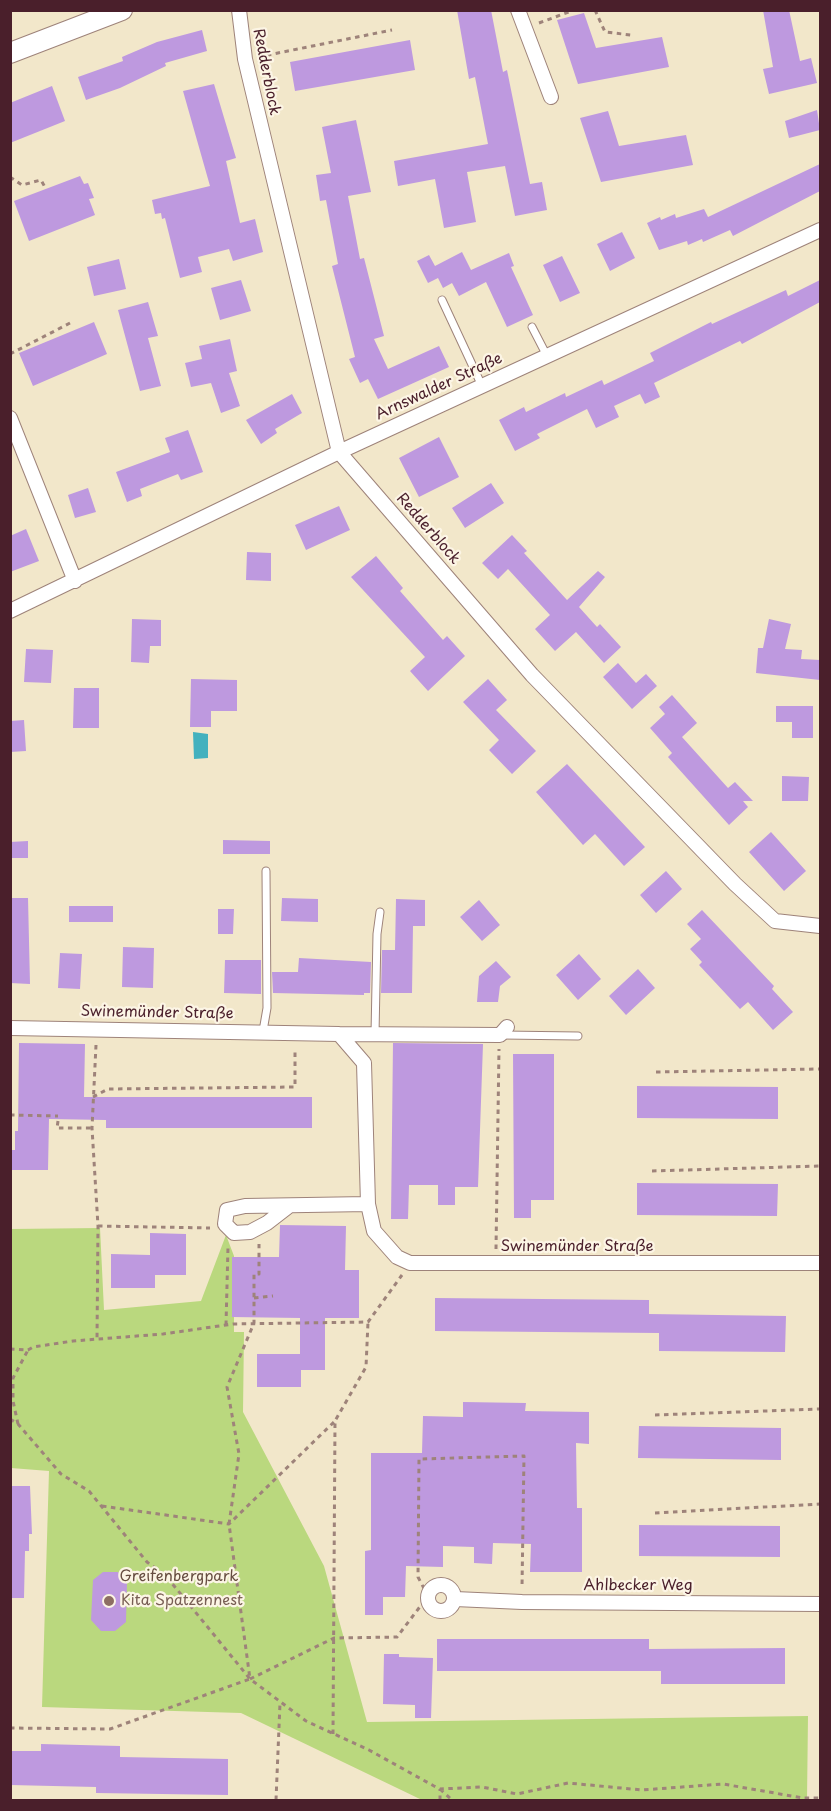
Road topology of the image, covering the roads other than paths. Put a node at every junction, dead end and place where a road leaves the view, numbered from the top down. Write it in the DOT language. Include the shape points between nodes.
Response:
graph roads {
  1 [pos="122,10"];
  2 [pos="239,10"];
  3 [pos="518,10"];
  4 [pos="10,53"];
  5 [pos="551,97"];
  6 [pos="820,230"];
  7 [pos="442,300"];
  8 [pos="532,327"];
  9 [pos="547,356"];
  10 [pos="482,386"];
  11 [pos="10,418"];
  12 [pos="339,452"];
  13 [pos="75,581"];
  14 [pos="10,611"];
  15 [pos="266,871"];
  16 [pos="380,912"];
  17 [pos="820,926"];
  18 [pos="10,1028"];
  19 [pos="263,1031"];
  20 [pos="504,1031"];
  21 [pos="339,1034"];
  22 [pos="375,1034"];
  23 [pos="578,1036"];
  24 [pos="368,1204"];
  25 [pos="289,1206"];
  26 [pos="820,1263"];
  27 [pos="428,1596"];
  28 [pos="820,1604"];
  1 -- 4 [label="main road"];
  2 -- 12 [label="street, Redderblock" via="245,59"];
  3 -- 5 [label="street"];
  6 -- 9 [label="street, Arnswalder Straße"];
  7 -- 10 [label="lane"];
  8 -- 9 [label="lane"];
  9 -- 10 [label="street, Arnswalder Straße"];
  10 -- 12 [label="street, Arnswalder Straße"];
  11 -- 13 [label="street"];
  12 -- 13 [label="street, Arnswalder Straße"];
  12 -- 17 [label="street, Redderblock" via="532,675 735,884 775,921"];
  13 -- 14 [label="street, Arnswalder Straße"];
  15 -- 19 [label="lane" via="267,1008"];
  16 -- 22 [label="lane"];
  18 -- 19 [label="street, Swinemünder Straße"];
  19 -- 21 [label="street, Swinemünder Straße"];
  20 -- 22 [label="street, Swinemünder Straße"];
  20 -- 23 [label="lane"];
  21 -- 22 [label="street, Swinemünder Straße"];
  21 -- 24 [label="street" via="364,1063"];
  24 -- 25 [label="street"];
  24 -- 26 [label="street, Swinemünder Straße" via="374,1231 397,1257 410,1263"];
  25 -- 25 [label="street" via="227,1210 225,1224 234,1233 250,1232"];
  27 -- 28 [label="street, Ahlbecker Weg" via="428,1603 441,1611 452,1606 455,1599"];
}
